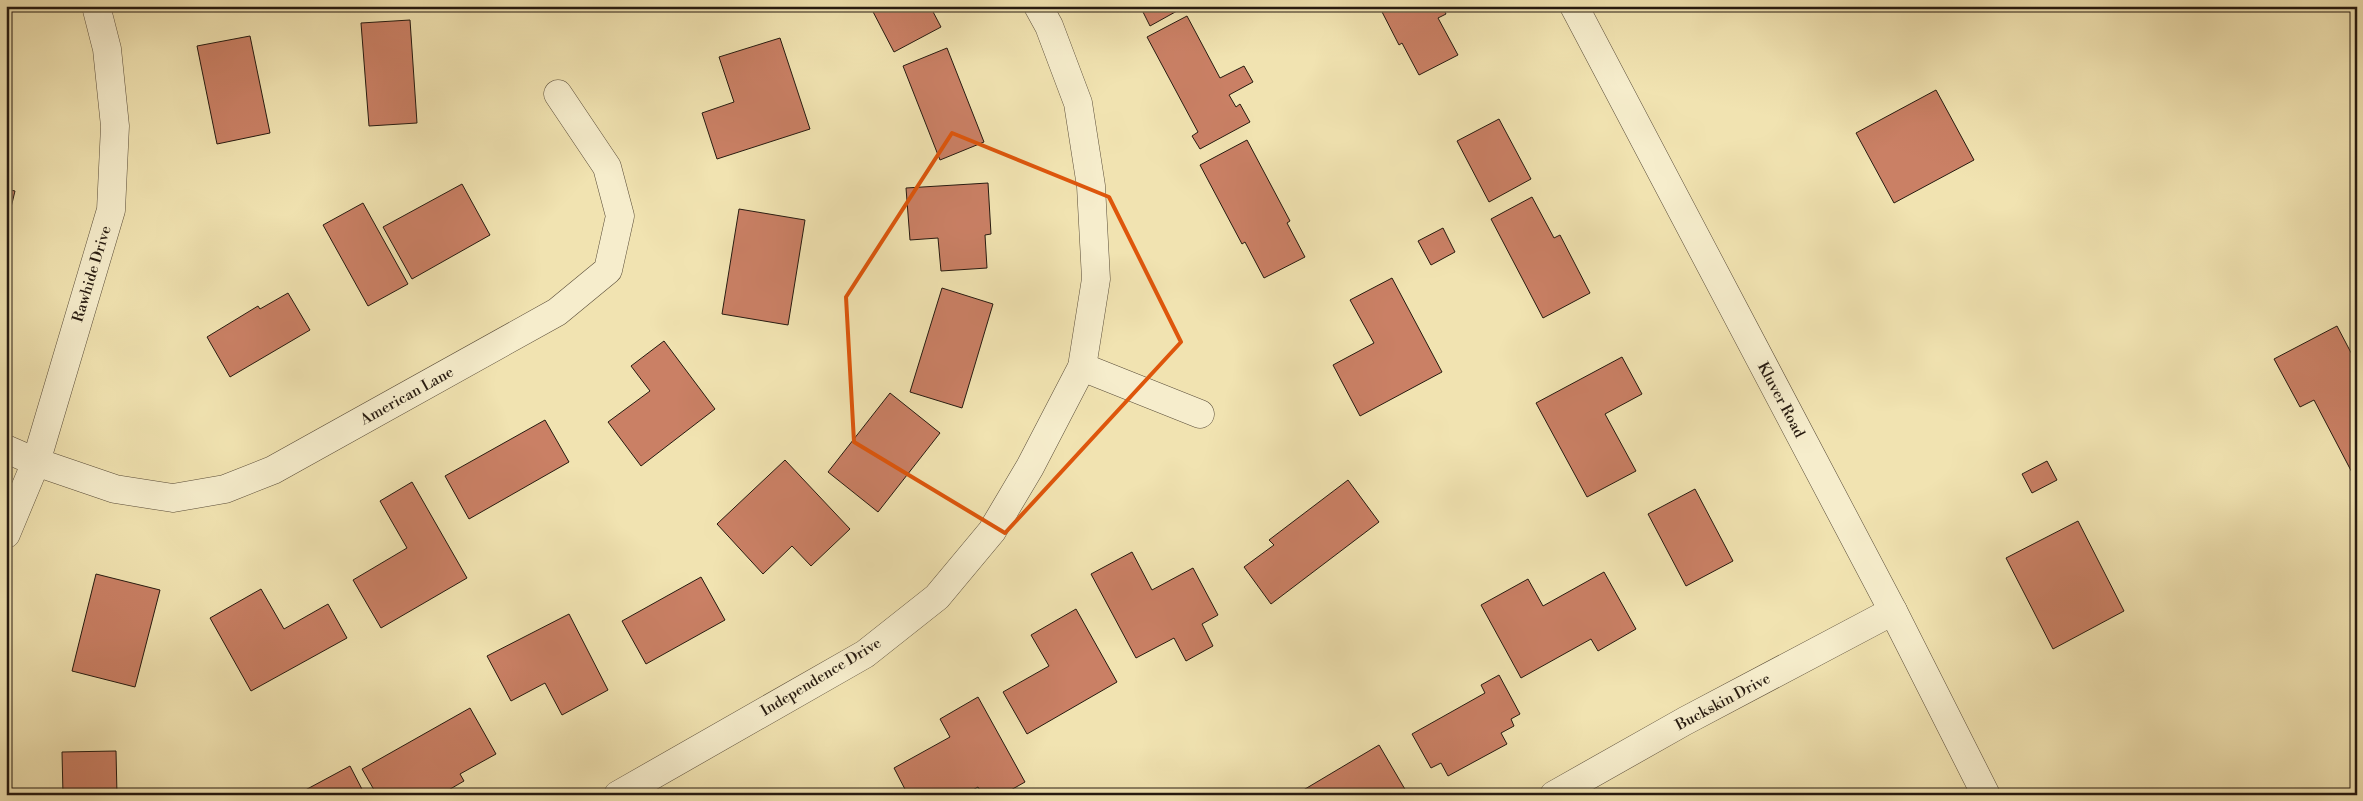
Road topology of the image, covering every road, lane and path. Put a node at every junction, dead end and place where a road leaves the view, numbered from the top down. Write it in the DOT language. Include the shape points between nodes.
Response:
graph roads {
  1 [pos="96,6"];
  2 [pos="1038,6"];
  3 [pos="1574,6"];
  4 [pos="558,94"];
  5 [pos="1082,367"];
  6 [pos="1200,414"];
  7 [pos="6,449"];
  8 [pos="36,462"];
  9 [pos="6,534"];
  10 [pos="1893,610"];
  11 [pos="618,795"];
  12 [pos="1554,795"];
  13 [pos="1986,795"];
  1 -- 8 [label="street, Rawhide Drive" via="108,48 115,126 111,210"];
  2 -- 5 [label="street, Independence Drive" via="1049,26 1078,103 1092,186 1096,279"];
  3 -- 10 [label="street, Kluver Road"];
  4 -- 8 [label="street, American Lane" via="607,167 620,216 608,270 557,312 273,470 225,489 173,498 115,490"];
  5 -- 6 [label="street"];
  5 -- 11 [label="street, Independence Drive" via="1030,467 992,531 937,597 865,654"];
  7 -- 8 [label="street, American Lane"];
  8 -- 9 [label="street, Rawhide Drive"];
  10 -- 12 [label="street, Buckskin Drive"];
  10 -- 13 [label="street, Kluver Road"];
}
